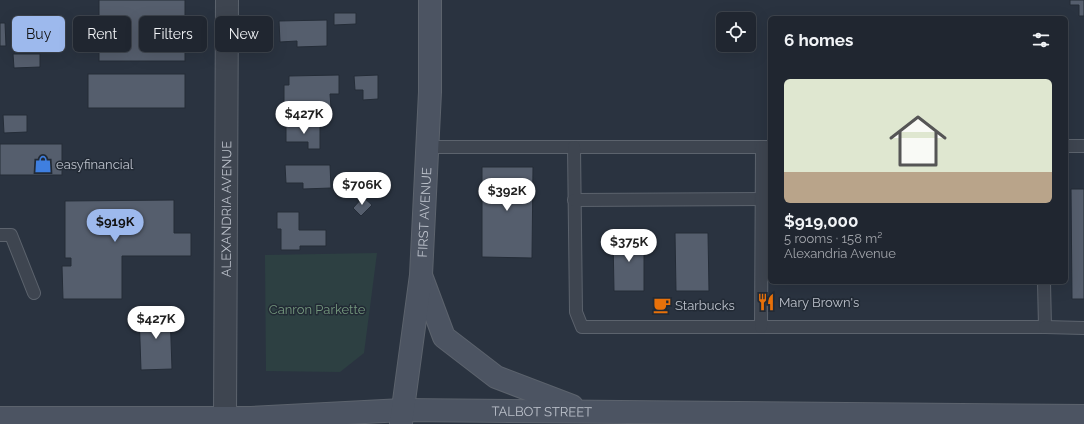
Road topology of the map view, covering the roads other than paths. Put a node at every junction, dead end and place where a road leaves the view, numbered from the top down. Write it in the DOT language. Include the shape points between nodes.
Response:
graph roads {
  1 [pos="227,0"];
  2 [pos="430,0"];
  3 [pos="1068,146"];
  4 [pos="1084,146"];
  5 [pos="427,147"];
  6 [pos="574,147"];
  7 [pos="766,147"];
  8 [pos="766,199"];
  9 [pos="574,200"];
  10 [pos="0,235"];
  11 [pos="421,275"];
  12 [pos="1044,284"];
  13 [pos="34,293"];
  14 [pos="761,327"];
  15 [pos="1045,327"];
  16 [pos="1084,328"];
  17 [pos="586,412"];
  18 [pos="1084,416"];
  19 [pos="402,417"];
  20 [pos="0,418"];
  21 [pos="225,418"];
  22 [pos="1045,420"];
  23 [pos="258,421"];
  1 -- 21 [label="street, ALEXANDRIA AVENUE"];
  2 -- 5 [label="main road, FIRST AVENUE"];
  3 -- 4 [label="lane"];
  5 -- 6 [label="lane"];
  5 -- 11 [label="main road, FIRST AVENUE"];
  6 -- 7 [label="lane"];
  6 -- 9 [label="lane"];
  7 -- 8 [label="lane"];
  8 -- 9 [label="lane"];
  8 -- 14 [label="lane"];
  9 -- 14 [label="lane" via="576,312 582,327"];
  10 -- 13 [label="lane" via="11,235"];
  11 -- 17 [label="main road" via="444,337 496,377"];
  11 -- 19 [label="main road, FIRST AVENUE"];
  12 -- 15 [label="lane"];
  14 -- 15 [label="lane"];
  15 -- 16 [label="lane"];
  17 -- 19 [label="main road, TALBOT STREET"];
  17 -- 22 [label="main road, TALBOT STREET"];
  18 -- 22 [label="main road, TALBOT STREET"];
  19 -- 23 [label="main road, TALBOT STREET"];
  20 -- 21 [label="main road, TALBOT STREET"];
  21 -- 23 [label="main road, TALBOT STREET"];
}
